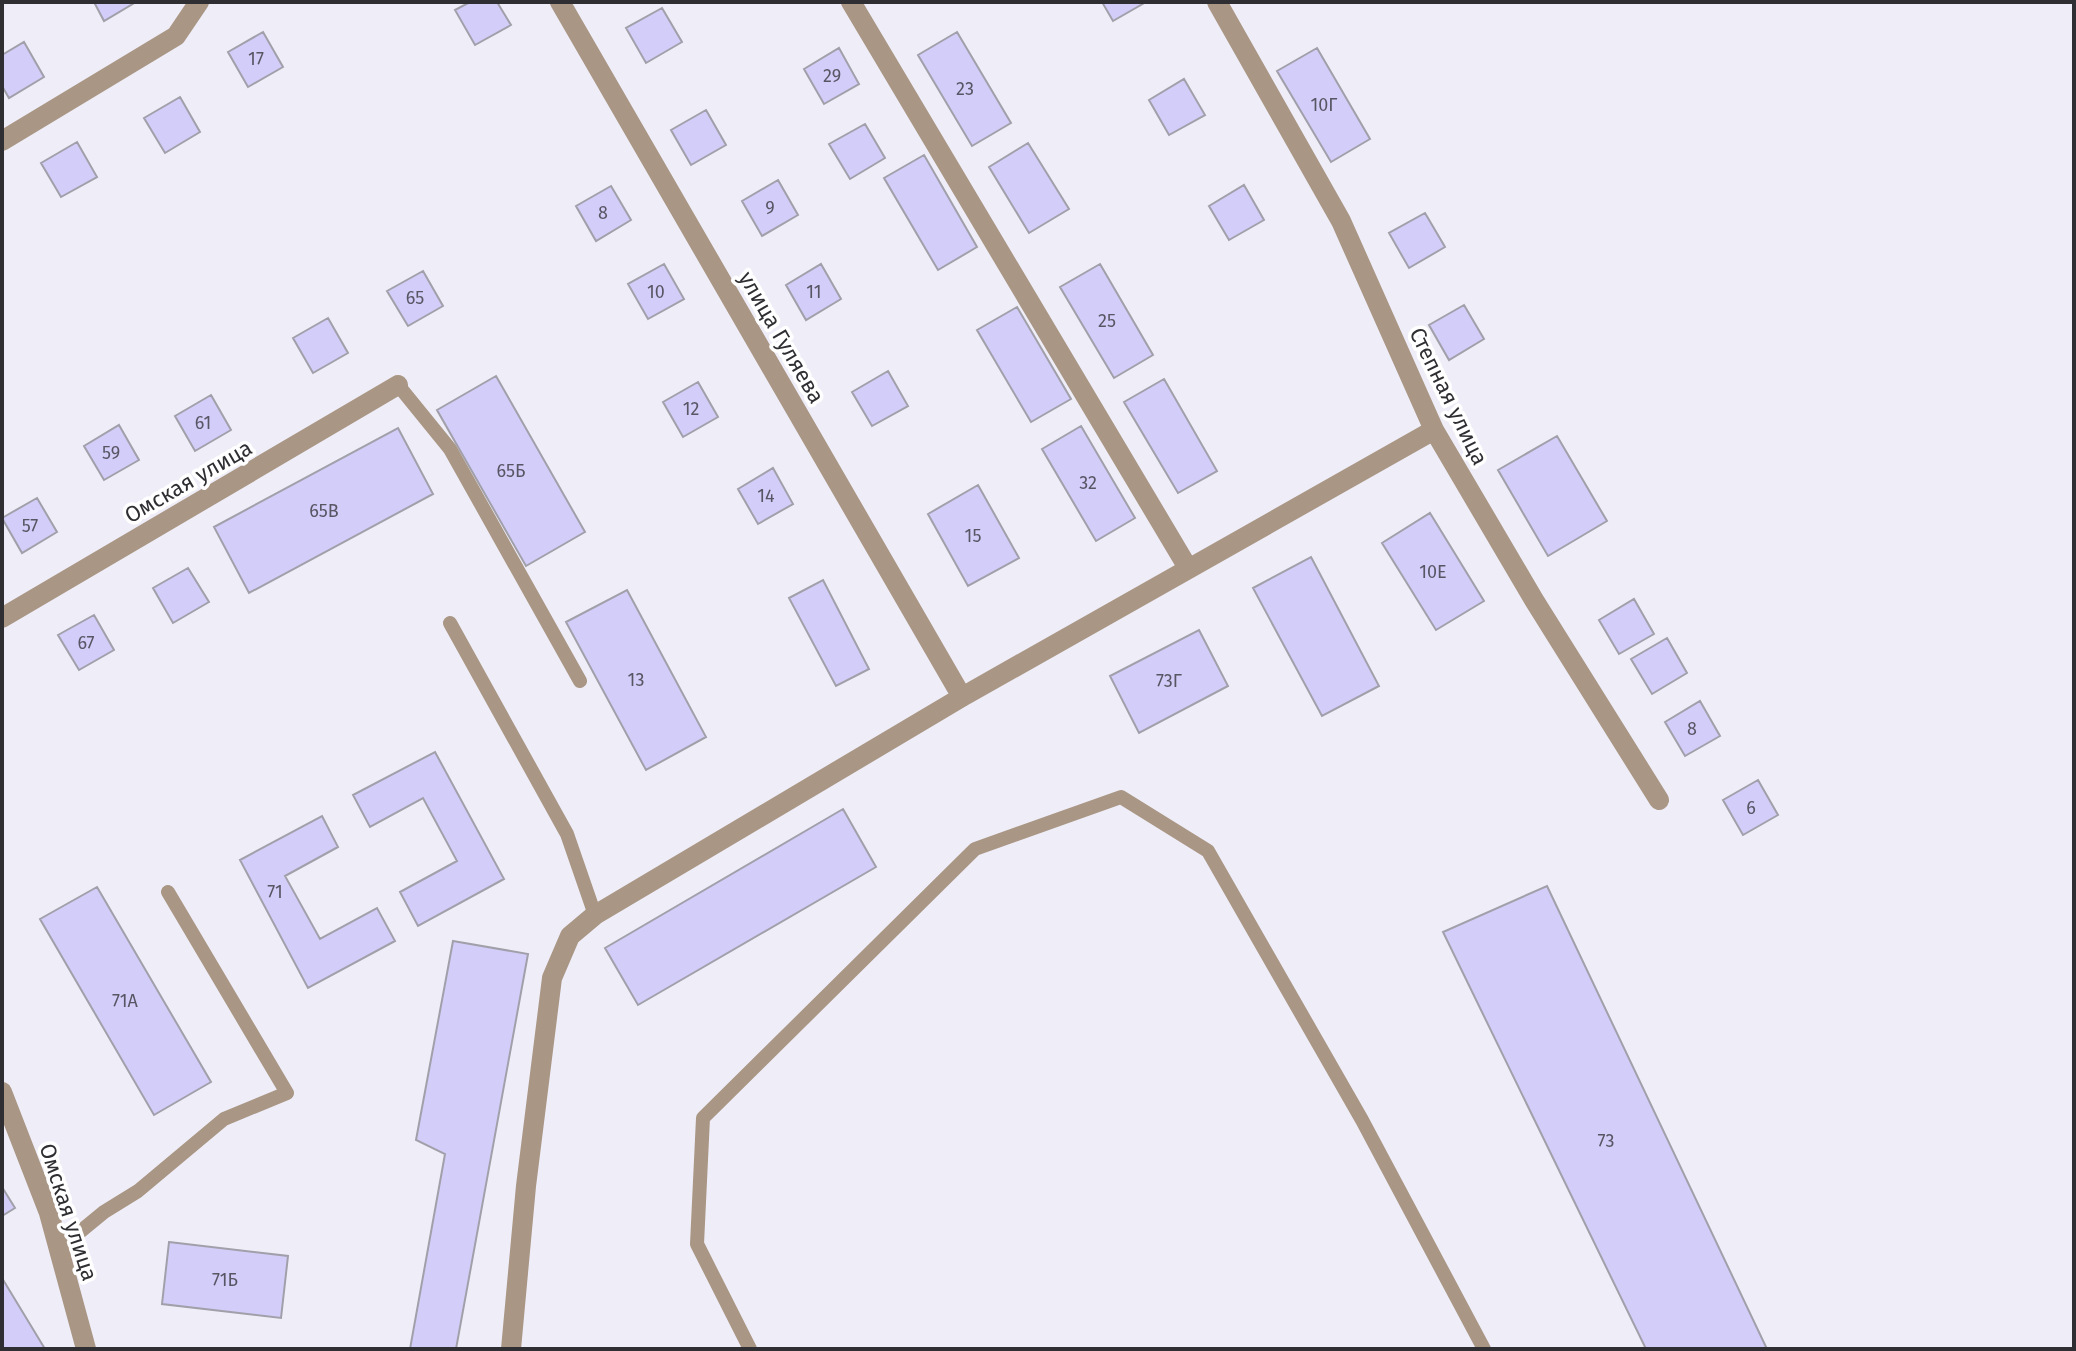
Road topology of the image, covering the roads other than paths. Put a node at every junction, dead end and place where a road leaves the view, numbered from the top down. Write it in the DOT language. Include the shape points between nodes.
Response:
graph roads {
  1 [pos="199,2"];
  2 [pos="560,2"];
  3 [pos="851,2"];
  4 [pos="1217,2"];
  5 [pos="2,141"];
  6 [pos="398,385"];
  7 [pos="1434,430"];
  8 [pos="1188,568"];
  9 [pos="2,618"];
  10 [pos="450,623"];
  11 [pos="580,681"];
  12 [pos="962,697"];
  13 [pos="1659,800"];
  14 [pos="168,892"];
  15 [pos="595,915"];
  16 [pos="2,1092"];
  17 [pos="59,1249"];
  18 [pos="86,1349"];
  19 [pos="511,1349"];
  20 [pos="750,1349"];
  21 [pos="1484,1349"];
  1 -- 5 [label="street" via="176,36"];
  2 -- 12 [label="street, улица Гуляева"];
  3 -- 8 [label="street"];
  4 -- 7 [label="street, Степная улица" via="1341,221"];
  6 -- 9 [label="street, Омская улица"];
  6 -- 11 [label="lane" via="450,449"];
  7 -- 8 [label="street"];
  7 -- 13 [label="street, Степная улица"];
  8 -- 12 [label="street"];
  10 -- 15 [label="lane" via="567,834"];
  12 -- 15 [label="street"];
  14 -- 17 [label="lane" via="287,1093 224,1119"];
  15 -- 19 [label="street" via="570,936 552,978"];
  16 -- 17 [label="street, Омская улица"];
  17 -- 18 [label="street, Омская улица"];
  20 -- 21 [label="lane" via="697,1244 703,1118 975,849 1121,797 1208,851 1362,1120"];
}
